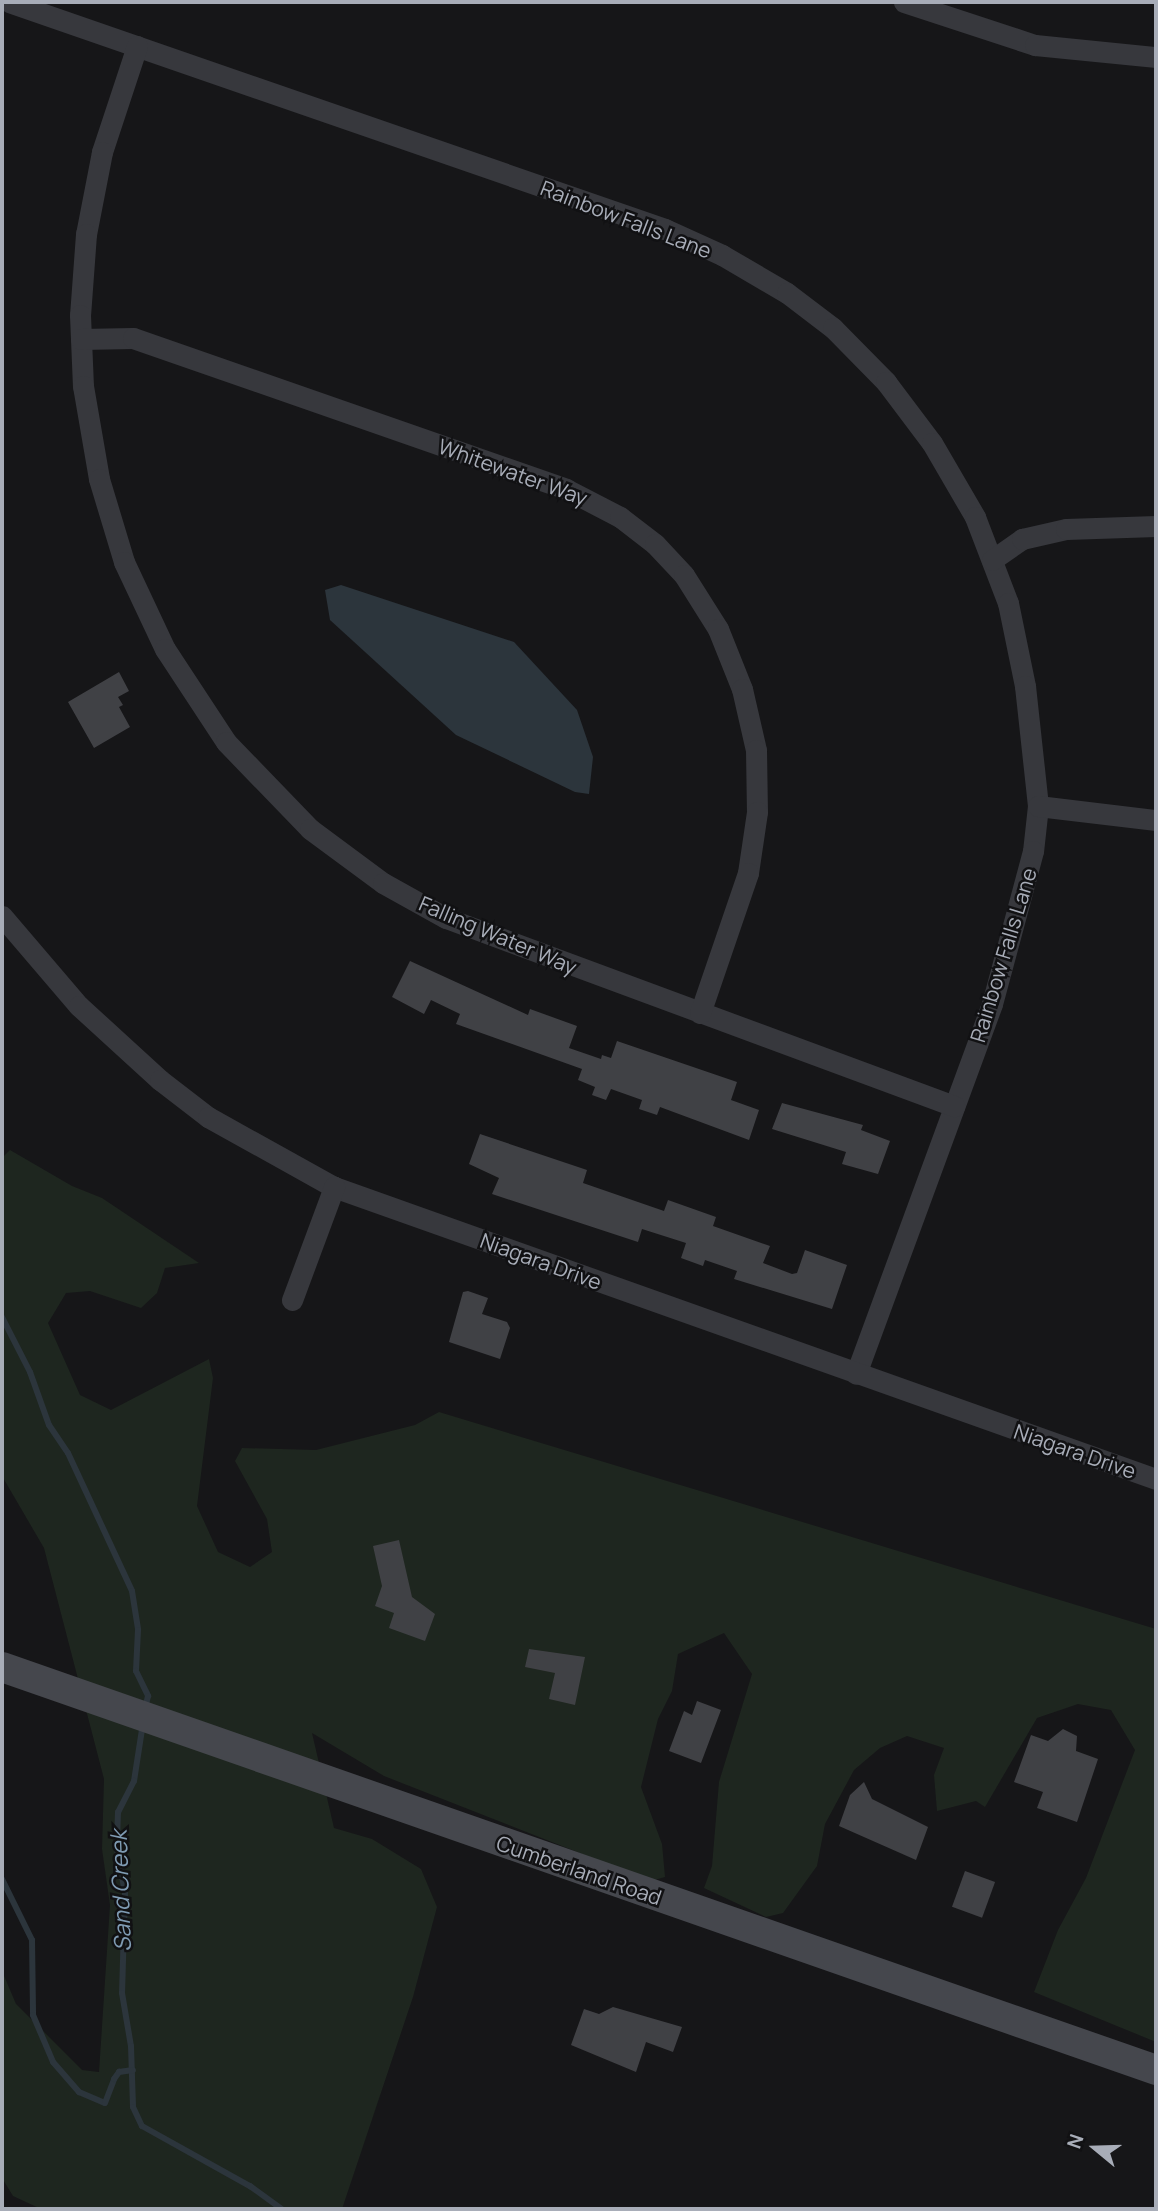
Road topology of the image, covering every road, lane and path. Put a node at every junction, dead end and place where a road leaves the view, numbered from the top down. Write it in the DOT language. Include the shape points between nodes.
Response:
graph roads {
  1 [pos="9,2"];
  2 [pos="904,2"];
  3 [pos="934,7"];
  4 [pos="137,46"];
  5 [pos="1156,57"];
  6 [pos="81,339"];
  7 [pos="1156,526"];
  8 [pos="992,560"];
  9 [pos="1038,806"];
  10 [pos="1156,820"];
  11 [pos="2,916"];
  12 [pos="700,1013"];
  13 [pos="954,1106"];
  14 [pos="334,1187"];
  15 [pos="292,1300"];
  16 [pos="856,1374"];
  17 [pos="1156,1479"];
  18 [pos="2,1667"];
  19 [pos="1156,2070"];
  1 -- 4 [label="street, Rainbow Falls Lane"];
  2 -- 3 [label="street"];
  3 -- 5 [label="street" via="1035,45"];
  4 -- 6 [label="street, Falling Water Way" via="93,191 81,276"];
  4 -- 8 [label="street, Rainbow Falls Lane" via="665,229 787,293 834,328 886,382 932,443 975,517"];
  6 -- 12 [label="street, Falling Water Way" via="83,386 99,479 124,562 186,684 254,775 340,852 446,918"];
  6 -- 12 [label="street, Whitewater Way" via="133,338 566,489 620,517 684,575 719,629 742,689 755,750 757,812 748,873"];
  7 -- 8 [label="street" via="1066,528 1022,539"];
  8 -- 9 [label="street, Rainbow Falls Lane" via="1008,603 1026,686"];
  9 -- 10 [label="street"];
  9 -- 13 [label="street, Rainbow Falls Lane" via="1033,851 1014,929"];
  11 -- 14 [label="street, Niagara Drive" via="56,982 160,1080 208,1117"];
  12 -- 13 [label="street, Falling Water Way"];
  13 -- 16 [label="street, Rainbow Falls Lane"];
  14 -- 15 [label="street"];
  14 -- 16 [label="street, Niagara Drive"];
  16 -- 17 [label="street, Niagara Drive"];
  18 -- 19 [label="main road, Cumberland Road"];
}
